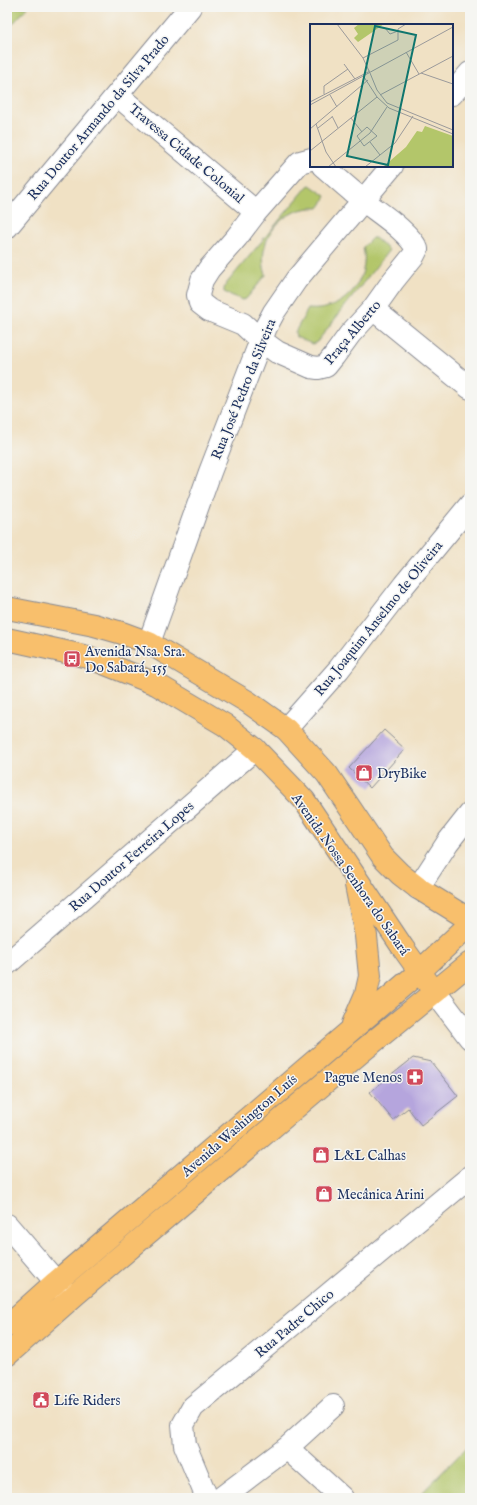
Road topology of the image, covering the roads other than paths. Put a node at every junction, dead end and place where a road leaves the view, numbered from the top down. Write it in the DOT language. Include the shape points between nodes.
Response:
graph roads {
  1 [pos="190,7"];
  2 [pos="470,73"];
  3 [pos="453,93"];
  4 [pos="117,94"];
  5 [pos="310,159"];
  6 [pos="324,167"];
  7 [pos="391,167"];
  8 [pos="363,200"];
  9 [pos="256,212"];
  10 [pos="7,227"];
  11 [pos="373,309"];
  12 [pos="261,340"];
  13 [pos="470,388"];
  14 [pos="470,505"];
  15 [pos="7,608"];
  16 [pos="7,639"];
  17 [pos="149,643"];
  18 [pos="286,729"];
  19 [pos="255,749"];
  20 [pos="470,814"];
  21 [pos="353,874"];
  22 [pos="418,888"];
  23 [pos="470,920"];
  24 [pos="470,924"];
  25 [pos="470,963"];
  26 [pos="7,964"];
  27 [pos="419,972"];
  28 [pos="435,992"];
  29 [pos="350,1030"];
  30 [pos="470,1038"];
  31 [pos="470,1177"];
  32 [pos="7,1225"];
  33 [pos="56,1282"];
  34 [pos="71,1299"];
  35 [pos="7,1326"];
  36 [pos="7,1355"];
  37 [pos="333,1406"];
  38 [pos="287,1448"];
  39 [pos="207,1498"];
  40 [pos="221,1498"];
  41 [pos="342,1498"];
  1 -- 4 [label="street, Rua Doutor Armando da Silva Prado"];
  2 -- 3 [label="street"];
  4 -- 9 [label="street, Travessa Cidade Colonial"];
  4 -- 10 [label="street, Rua Doutor Armando da Silva Prado"];
  5 -- 9 [label="street, Praça Alberto" via="300,162"];
  6 -- 8 [label="street, Praça Alberto"];
  7 -- 8 [label="street, Rua José Pedro da Silveira"];
  8 -- 11 [label="street, Praça Alberto" via="402,232 417,249"];
  8 -- 12 [label="street, Rua José Pedro da Silveira" via="284,297"];
  9 -- 12 [label="street, Praça Alberto" via="209,269 202,280 198,295 200,303 209,310 243,324"];
  11 -- 12 [label="street, Praça Alberto" via="326,366 311,367 276,352"];
  11 -- 13 [label="street"];
  12 -- 17 [label="street, Rua José Pedro da Silveira" via="210,472"];
  14 -- 18 [label="street, Rua Joaquim Anselmo de Oliveira" via="338,669"];
  15 -- 17 [label="main road" via="94,625 122,632"];
  16 -- 19 [label="main road, Avenida Nossa Senhora do Sabará" via="88,657 156,684 224,725"];
  17 -- 18 [label="main road" via="248,702"];
  18 -- 22 [label="main road" via="327,774 383,857"];
  19 -- 21 [label="main road, Avenida Nossa Senhora do Sabará" via="304,800"];
  19 -- 26 [label="street, Rua Doutor Ferreira Lopes"];
  20 -- 22 [label="street"];
  21 -- 27 [label="main road, Avenida Nossa Senhora do Sabará"];
  21 -- 29 [label="main road" via="366,936 370,976 366,994"];
  22 -- 23 [label="main road"];
  24 -- 27 [label="main road, Avenida Washington Luís"];
  25 -- 28 [label="main road, Avenida Washington Luís"];
  27 -- 28 [label="main road, Avenida Nossa Senhora do Sabará"];
  27 -- 29 [label="main road, Avenida Washington Luís"];
  28 -- 30 [label="street"];
  28 -- 34 [label="main road, Avenida Washington Luís"];
  29 -- 33 [label="main road, Avenida Washington Luís"];
  31 -- 39 [label="street, Rua Padre Chico" via="193,1407 183,1425 185,1444"];
  32 -- 33 [label="street"];
  33 -- 34 [label="street"];
  33 -- 35 [label="main road, Avenida Washington Luís"];
  34 -- 36 [label="main road, Avenida Washington Luís"];
  37 -- 38 [label="street"];
  38 -- 40 [label="street"];
  38 -- 41 [label="street"];
}
